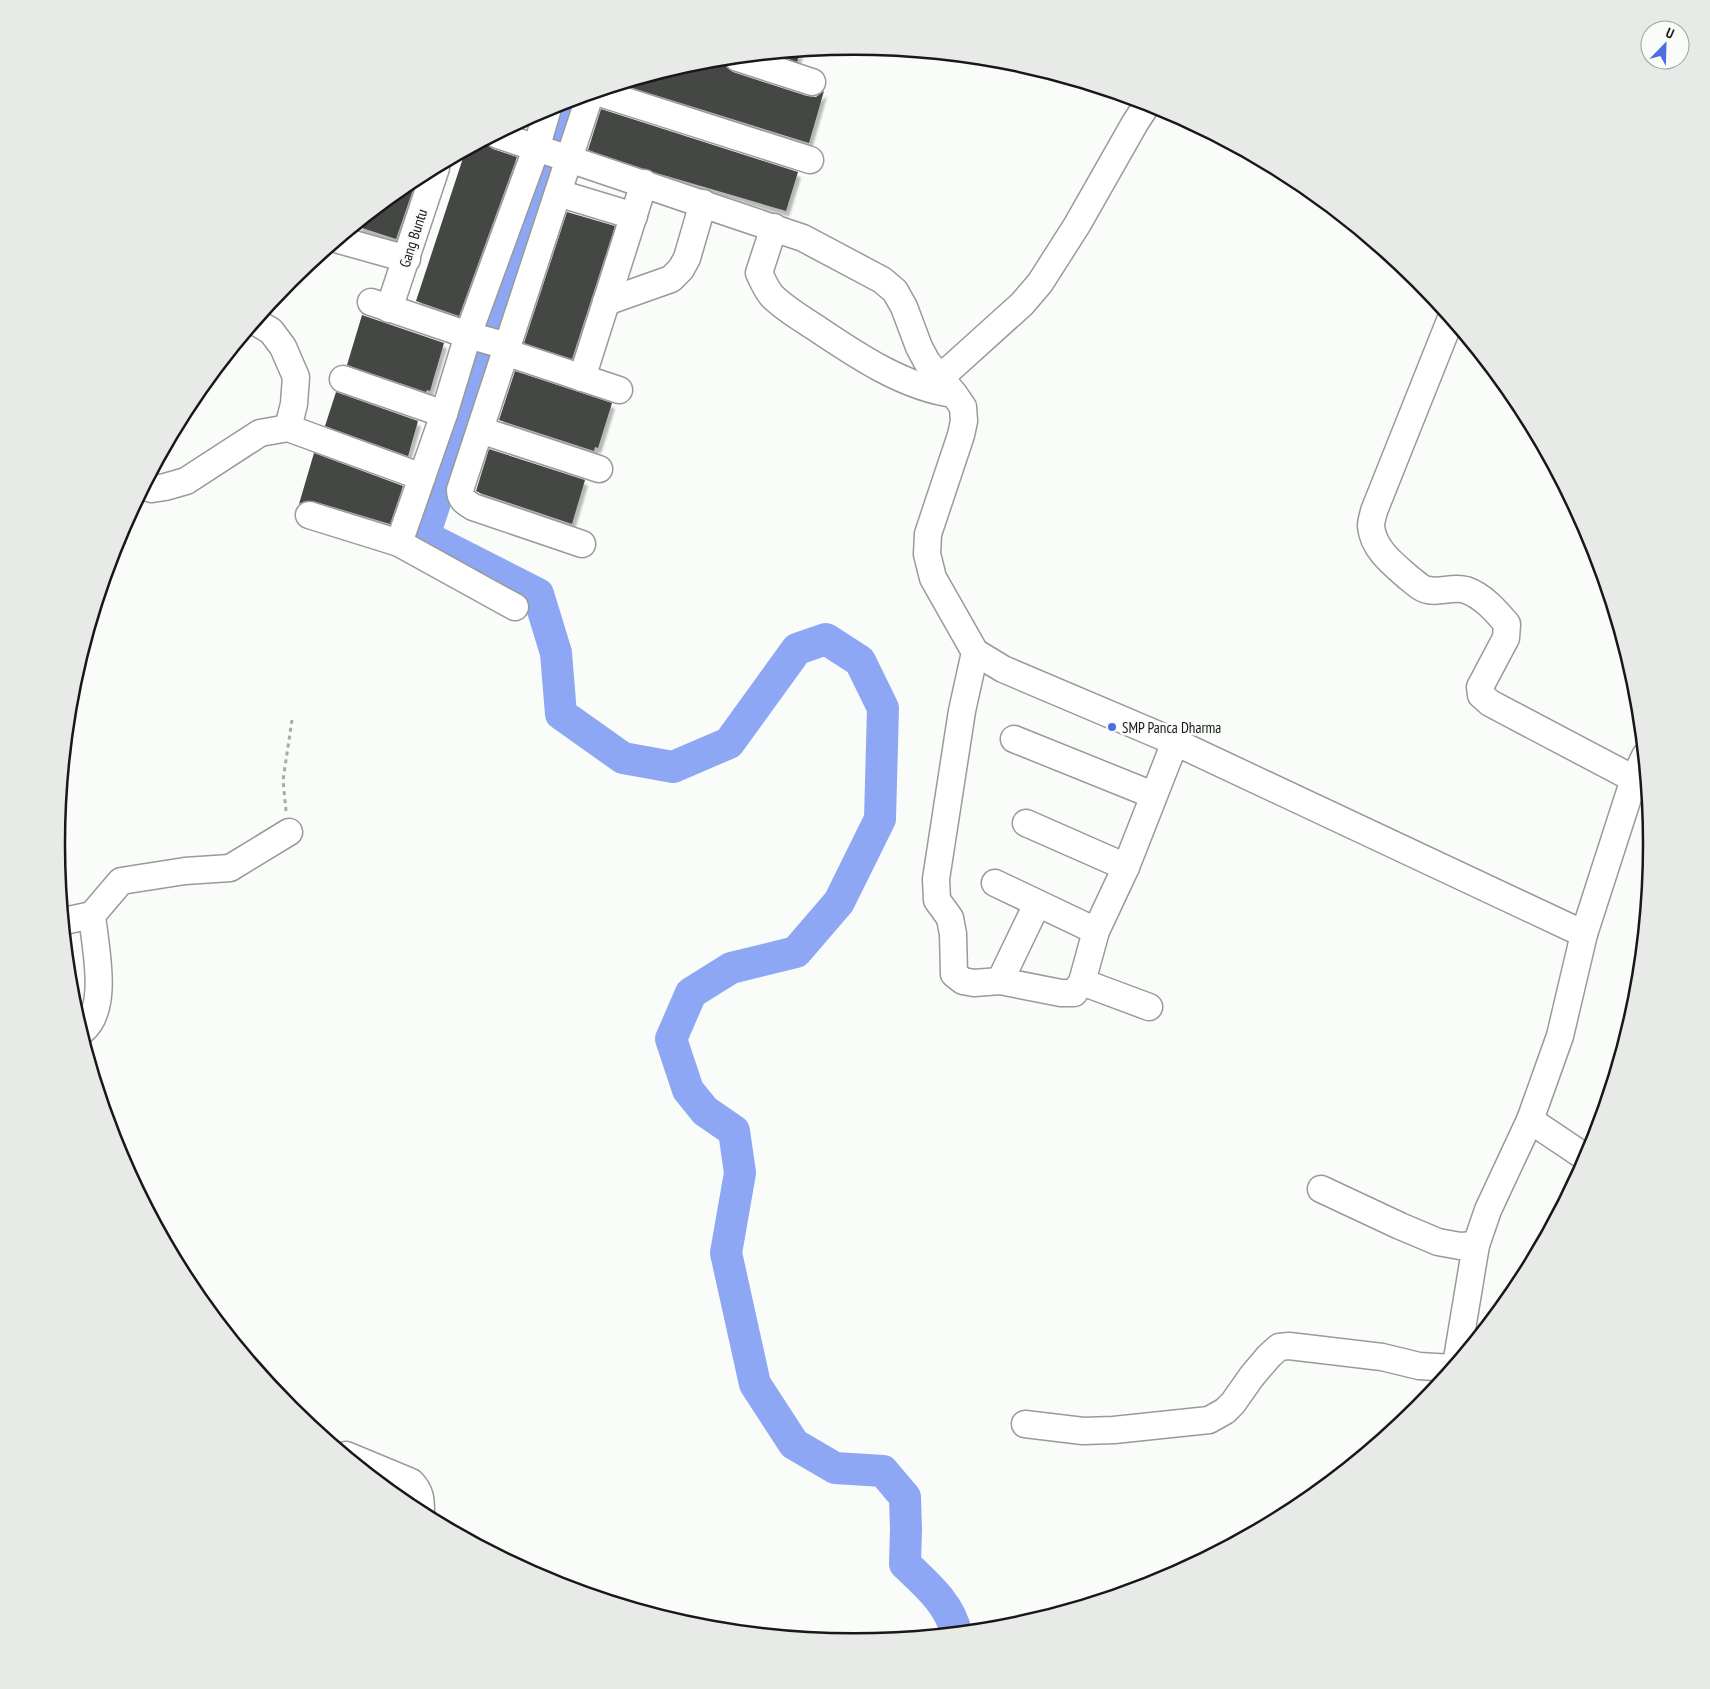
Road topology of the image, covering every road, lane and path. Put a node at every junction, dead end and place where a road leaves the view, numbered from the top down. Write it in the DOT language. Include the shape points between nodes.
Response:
graph roads {
  1 [pos="751,62"];
  2 [pos="812,82"];
  3 [pos="608,95"];
  4 [pos="588,102"];
  5 [pos="1143,110"];
  6 [pos="545,119"];
  7 [pos="504,137"];
  8 [pos="536,149"];
  9 [pos="570,158"];
  10 [pos="810,160"];
  11 [pos="425,183"];
  12 [pos="644,183"];
  13 [pos="558,193"];
  14 [pos="703,203"];
  15 [pos="634,216"];
  16 [pos="774,227"];
  17 [pos="345,242"];
  18 [pos="369,250"];
  19 [pos="332,252"];
  20 [pos="407,259"];
  21 [pos="606,302"];
  22 [pos="1449,324"];
  23 [pos="260,325"];
  24 [pos="474,337"];
  25 [pos="506,348"];
  26 [pos="582,378"];
  27 [pos="343,379"];
  28 [pos="947,386"];
  29 [pos="618,390"];
  30 [pos="444,414"];
  31 [pos="288,428"];
  32 [pos="480,430"];
  33 [pos="599,470"];
  34 [pos="422,477"];
  35 [pos="151,488"];
  36 [pos="309,515"];
  37 [pos="400,543"];
  38 [pos="582,544"];
  39 [pos="515,607"];
  40 [pos="975,652"];
  41 [pos="292,720"];
  42 [pos="1014,739"];
  43 [pos="1175,742"];
  44 [pos="1639,768"];
  45 [pos="1153,795"];
  46 [pos="1026,823"];
  47 [pos="288,832"];
  48 [pos="1126,866"];
  49 [pos="995,883"];
  50 [pos="1037,904"];
  51 [pos="92,915"];
  52 [pos="69,919"];
  53 [pos="1096,931"];
  54 [pos="1584,934"];
  55 [pos="1000,981"];
  56 [pos="1082,982"];
  57 [pos="1149,1007"];
  58 [pos="87,1026"];
  59 [pos="1530,1120"];
  60 [pos="1581,1154"];
  61 [pos="1321,1189"];
  62 [pos="1476,1244"];
  63 [pos="1456,1357"];
  64 [pos="1448,1366"];
  65 [pos="1025,1424"];
  66 [pos="363,1462"];
  67 [pos="421,1504"];
  1 -- 2 [label="street"];
  3 -- 10 [label="street"];
  4 -- 9 [label="street"];
  5 -- 28 [label="street" via="1040,283"];
  6 -- 8 [label="street"];
  7 -- 8 [label="street"];
  8 -- 9 [label="street"];
  8 -- 24 [label="street"];
  9 -- 12 [label="street"];
  9 -- 13 [label="street"];
  11 -- 20 [label="street, Gang Buntu"];
  12 -- 14 [label="street"];
  12 -- 15 [label="street"];
  13 -- 15 [label="street"];
  13 -- 25 [label="street"];
  14 -- 16 [label="street"];
  14 -- 21 [label="street" via="687,258 676,274"];
  15 -- 21 [label="street"];
  16 -- 28 [label="street" via="803,238 882,280 895,291 927,362"];
  16 -- 28 [label="street" via="759,273 771,294 783,306 883,369 938,392"];
  17 -- 18 [label="street"];
  18 -- 19 [label="street"];
  18 -- 20 [label="street"];
  20 -- 24 [label="street, Gang Buntu" via="380,305"];
  21 -- 26 [label="street"];
  22 -- 44 [label="street" via="1374,511 1371,526 1375,541 1393,564 1422,589 1467,590 1507,624 1506,638 1480,687 1482,695 1490,703"];
  23 -- 31 [label="street" via="271,331 283,347 296,377"];
  24 -- 25 [label="street"];
  24 -- 30 [label="street"];
  25 -- 26 [label="street"];
  25 -- 32 [label="street"];
  26 -- 29 [label="street"];
  27 -- 30 [label="street"];
  28 -- 40 [label="street" via="962,407 964,421 928,534 927,554 934,578"];
  30 -- 34 [label="street"];
  31 -- 34 [label="street"];
  31 -- 35 [label="street" via="260,433 186,480"];
  32 -- 33 [label="street"];
  32 -- 38 [label="street" via="460,496 473,507"];
  34 -- 37 [label="street"];
  36 -- 37 [label="street"];
  37 -- 39 [label="street"];
  40 -- 43 [label="street" via="1003,669"];
  40 -- 55 [label="street" via="962,711 936,879 937,900 950,918 954,974 963,981 974,983"];
  41 -- 47 [label="path" via="283,780"];
  42 -- 45 [label="street"];
  43 -- 45 [label="street"];
  43 -- 54 [label="street"];
  44 -- 54 [label="street"];
  45 -- 48 [label="street"];
  46 -- 48 [label="street"];
  47 -- 51 [label="street" via="230,868 121,881"];
  48 -- 53 [label="street"];
  49 -- 50 [label="street"];
  50 -- 53 [label="street"];
  50 -- 55 [label="street"];
  51 -- 52 [label="street"];
  51 -- 58 [label="street" via="99,996"];
  53 -- 56 [label="street"];
  54 -- 59 [label="street" via="1560,1036"];
  55 -- 56 [label="street" via="1067,994 1074,994"];
  56 -- 57 [label="street"];
  59 -- 60 [label="street"];
  59 -- 62 [label="street" via="1488,1210"];
  61 -- 62 [label="street" via="1438,1242 1460,1246"];
  62 -- 63 [label="street"];
  64 -- 65 [label="street" via="1419,1366 1382,1357 1279,1347 1233,1403 1209,1420 1083,1431"];
  66 -- 67 [label="street" via="411,1482 418,1489"];
}
